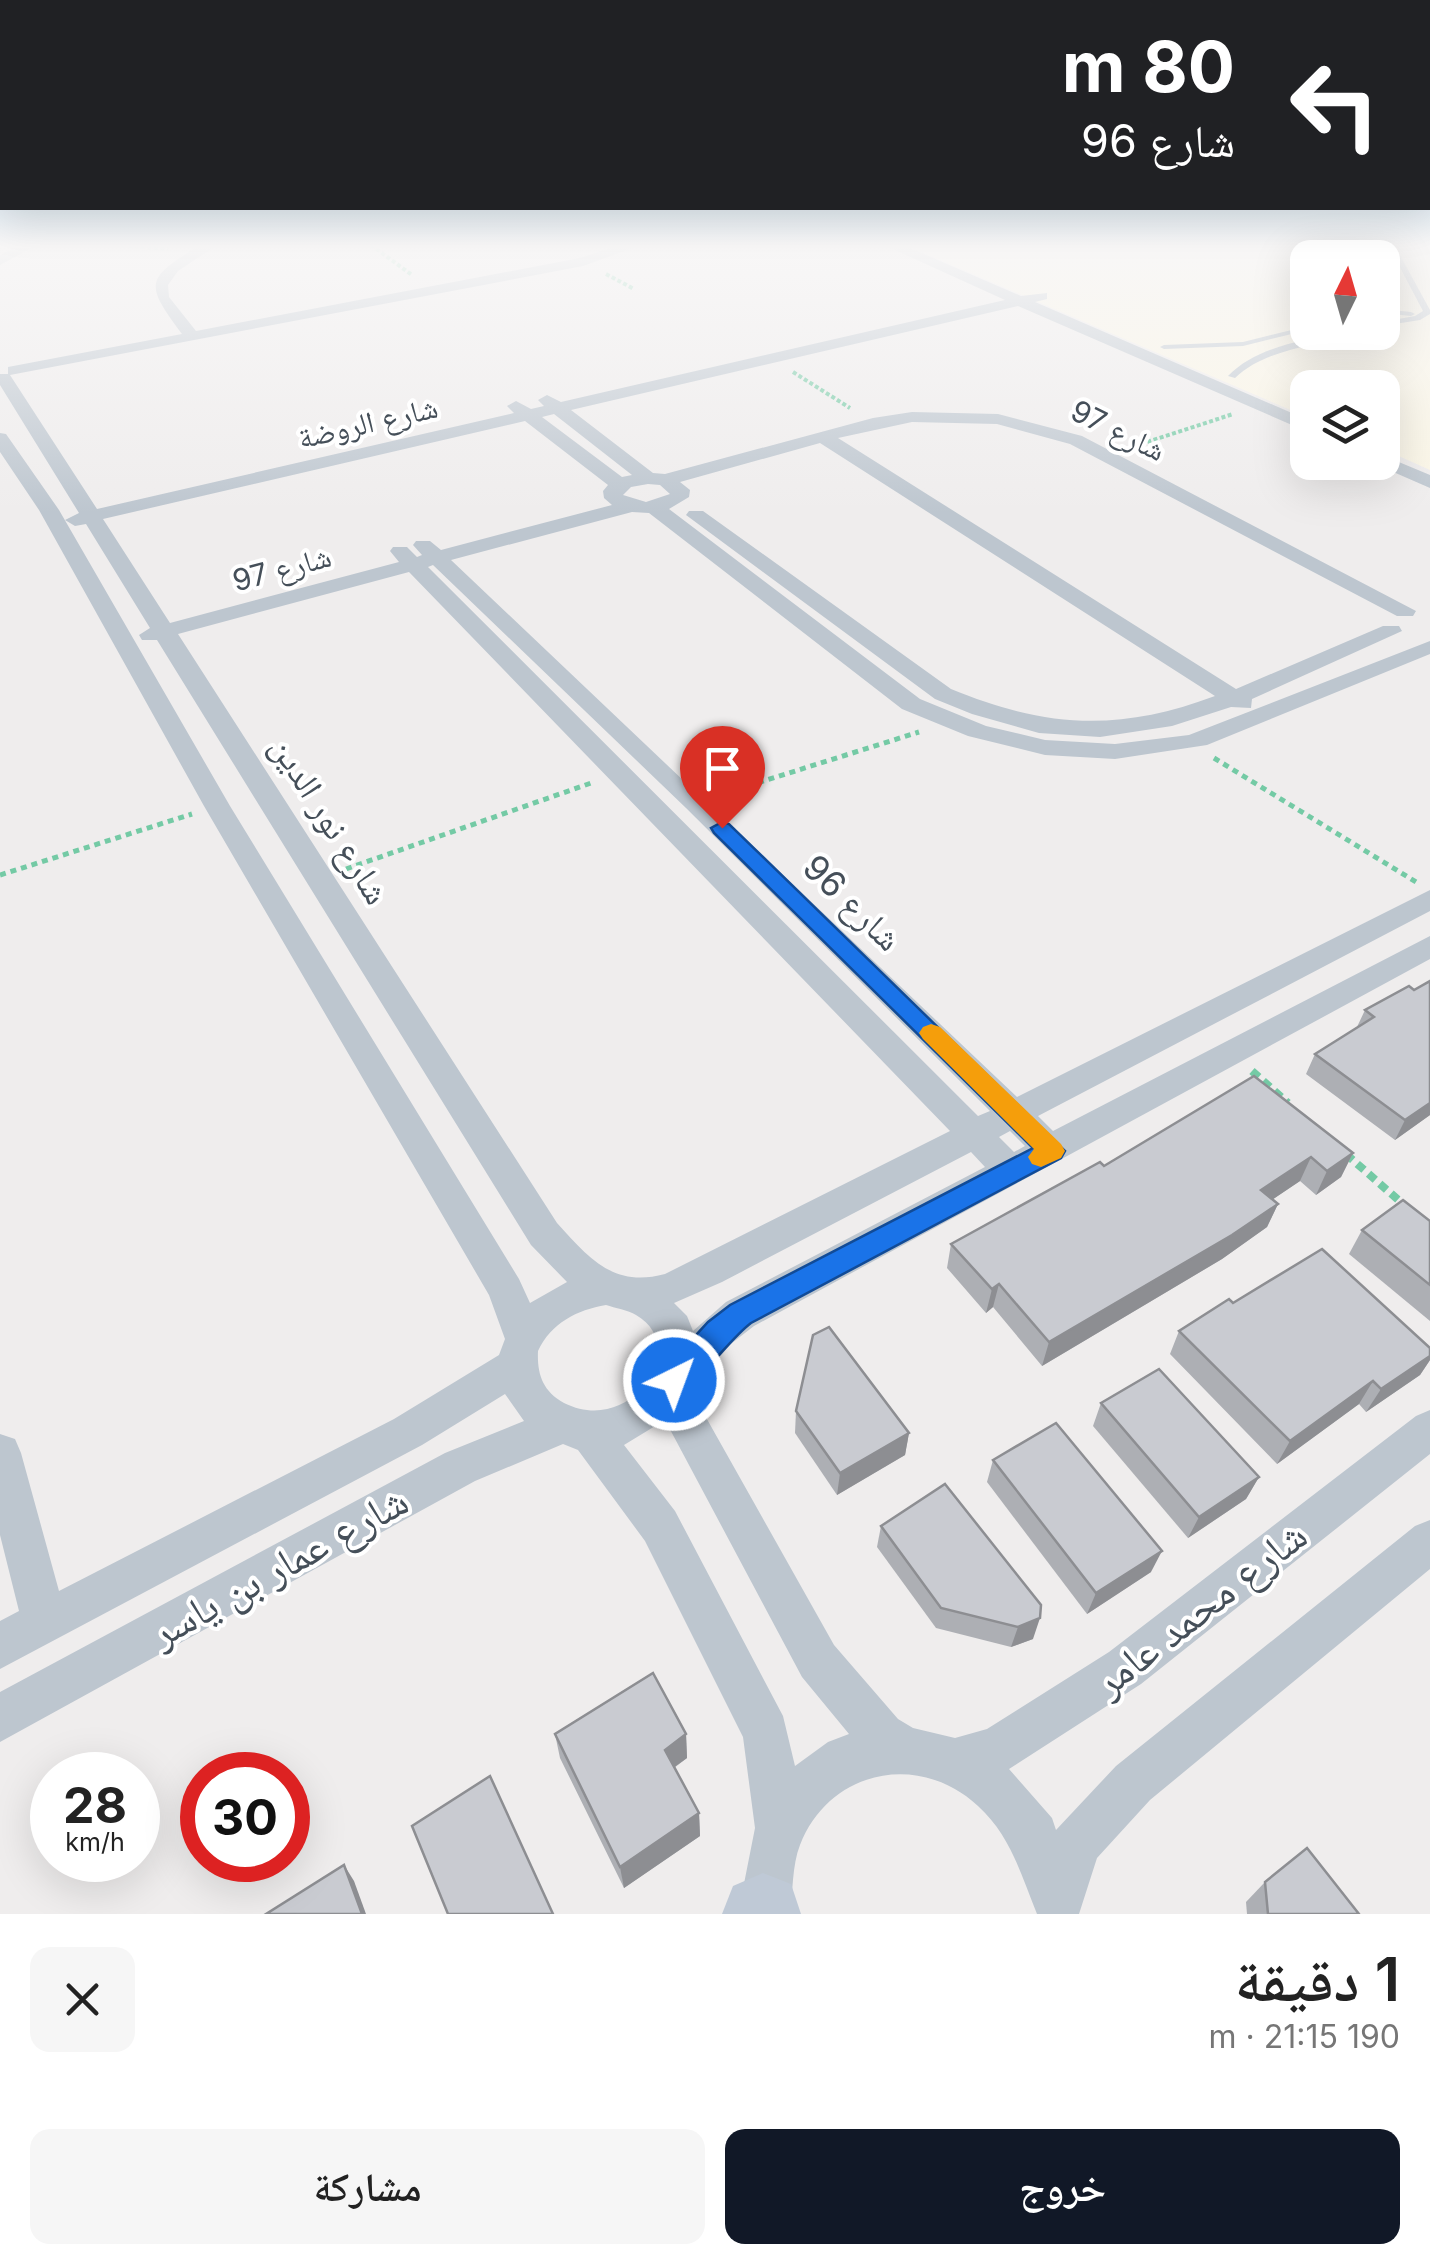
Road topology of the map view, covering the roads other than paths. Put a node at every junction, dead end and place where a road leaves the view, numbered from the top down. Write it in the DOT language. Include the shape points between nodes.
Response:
graph roads {
  1 [pos="177,334"];
  2 [pos="849,334"];
  3 [pos="865,334"];
  4 [pos="1106,334"];
  5 [pos="1127,334"];
  6 [pos="1282,334"];
  7 [pos="1164,348"];
  8 [pos="1290,348"];
  9 [pos="6,370"];
  10 [pos="1232,376"];
  11 [pos="1290,401"];
  12 [pos="550,402"];
  13 [pos="520,409"];
  14 [pos="1290,419"];
  15 [pos="0,438"];
  16 [pos="832,442"];
  17 [pos="1400,450"];
  18 [pos="1430,462"];
  19 [pos="1400,468"];
  20 [pos="1430,482"];
  21 [pos="648,493"];
  22 [pos="86,509"];
  23 [pos="53,517"];
  24 [pos="418,555"];
  25 [pos="1430,612"];
  26 [pos="1394,620"];
  27 [pos="159,623"];
  28 [pos="118,634"];
  29 [pos="1428,647"];
  30 [pos="1232,697"];
  31 [pos="1261,716"];
  32 [pos="1430,899"];
  33 [pos="1430,946"];
  34 [pos="1016,1116"];
  35 [pos="976,1136"];
  36 [pos="1052,1151"];
  37 [pos="1012,1172"];
  38 [pos="616,1290"];
  39 [pos="521,1350"];
  40 [pos="671,1385"];
  41 [pos="576,1428"];
  42 [pos="1430,1429"];
  43 [pos="0,1453"];
  44 [pos="1430,1540"];
  45 [pos="45,1623"];
  46 [pos="0,1646"];
  47 [pos="0,1718"];
  48 [pos="900,1748"];
  49 [pos="957,1761"];
  50 [pos="778,1824"];
  51 [pos="1058,1906"];
  52 [pos="763,1913"];
  1 -- 9 [label="street"];
  2 -- 12 [label="street, شارع الروضة"];
  3 -- 12 [label="street, شارع الروضة"];
  4 -- 14 [label="street"];
  5 -- 7 [label="street"];
  6 -- 7 [label="lane" via="1243,344"];
  7 -- 10 [label="street"];
  8 -- 10 [label="lane" via="1261,356"];
  9 -- 22 [label="street, شارع نور الدين"];
  10 -- 11 [label="street"];
  12 -- 13 [label="street, شارع الروضة"];
  12 -- 21 [label="street"];
  13 -- 21 [label="street"];
  13 -- 22 [label="street, شارع الروضة"];
  15 -- 23 [label="street"];
  16 -- 21 [label="street, شارع 97"];
  16 -- 26 [label="street, شارع 97" via="948,429 1045,444"];
  16 -- 26 [label="street, شارع 97" via="873,423 926,416 998,419 1076,440"];
  16 -- 30 [label="street"];
  17 -- 18 [label="street"];
  19 -- 20 [label="street"];
  21 -- 24 [label="street, شارع 97"];
  21 -- 30 [label="street" via="943,694 989,714 1043,727 1100,730 1153,723"];
  21 -- 31 [label="street" via="911,704 949,723 1043,748 1094,752 1189,742"];
  22 -- 23 [label="street, شارع الروضة"];
  22 -- 27 [label="street, شارع نور الدين"];
  23 -- 28 [label="street"];
  24 -- 27 [label="street, شارع 97"];
  24 -- 34 [label="street, شارع 96" via="695,802"];
  24 -- 35 [label="street" via="619,774"];
  25 -- 26 [label="street"];
  26 -- 29 [label="street"];
  26 -- 30 [label="street"];
  27 -- 28 [label="street, شارع 97"];
  27 -- 38 [label="street, شارع نور الدين" via="544,1234 572,1266"];
  28 -- 39 [label="street" via="506,1290"];
  29 -- 31 [label="street"];
  30 -- 31 [label="street"];
  32 -- 34 [label="street"];
  33 -- 36 [label="street"];
  34 -- 35 [label="street"];
  34 -- 36 [label="street, شارع 96"];
  35 -- 37 [label="street"];
  35 -- 38 [label="street" via="709,1271 636,1296"];
  36 -- 37 [label="street"];
  37 -- 40 [label="street" via="740,1314"];
  38 -- 39 [label="street" via="588,1290 554,1304"];
  38 -- 40 [label="street" via="659,1310 670,1326 678,1362"];
  39 -- 41 [label="street" via="521,1383 530,1400"];
  39 -- 45 [label="street, شارع عمار بن ياسر" via="408,1432"];
  40 -- 41 [label="street" via="624,1425"];
  40 -- 48 [label="street" via="818,1660 880,1736"];
  41 -- 47 [label="street, شارع عمار بن ياسر" via="460,1467"];
  41 -- 50 [label="street" via="660,1526 760,1720"];
  42 -- 49 [label="street, شارع محمد عامر" via="1126,1668 997,1750"];
  43 -- 45 [label="street"];
  44 -- 51 [label="street" via="1133,1783 1076,1843"];
  45 -- 46 [label="street, شارع عمار بن ياسر"];
  48 -- 49 [label="street"];
  48 -- 50 [label="street" via="856,1754 828,1767"];
  49 -- 51 [label="street" via="991,1783 1020,1815 1044,1855"];
  50 -- 52 [label="street"];
}
